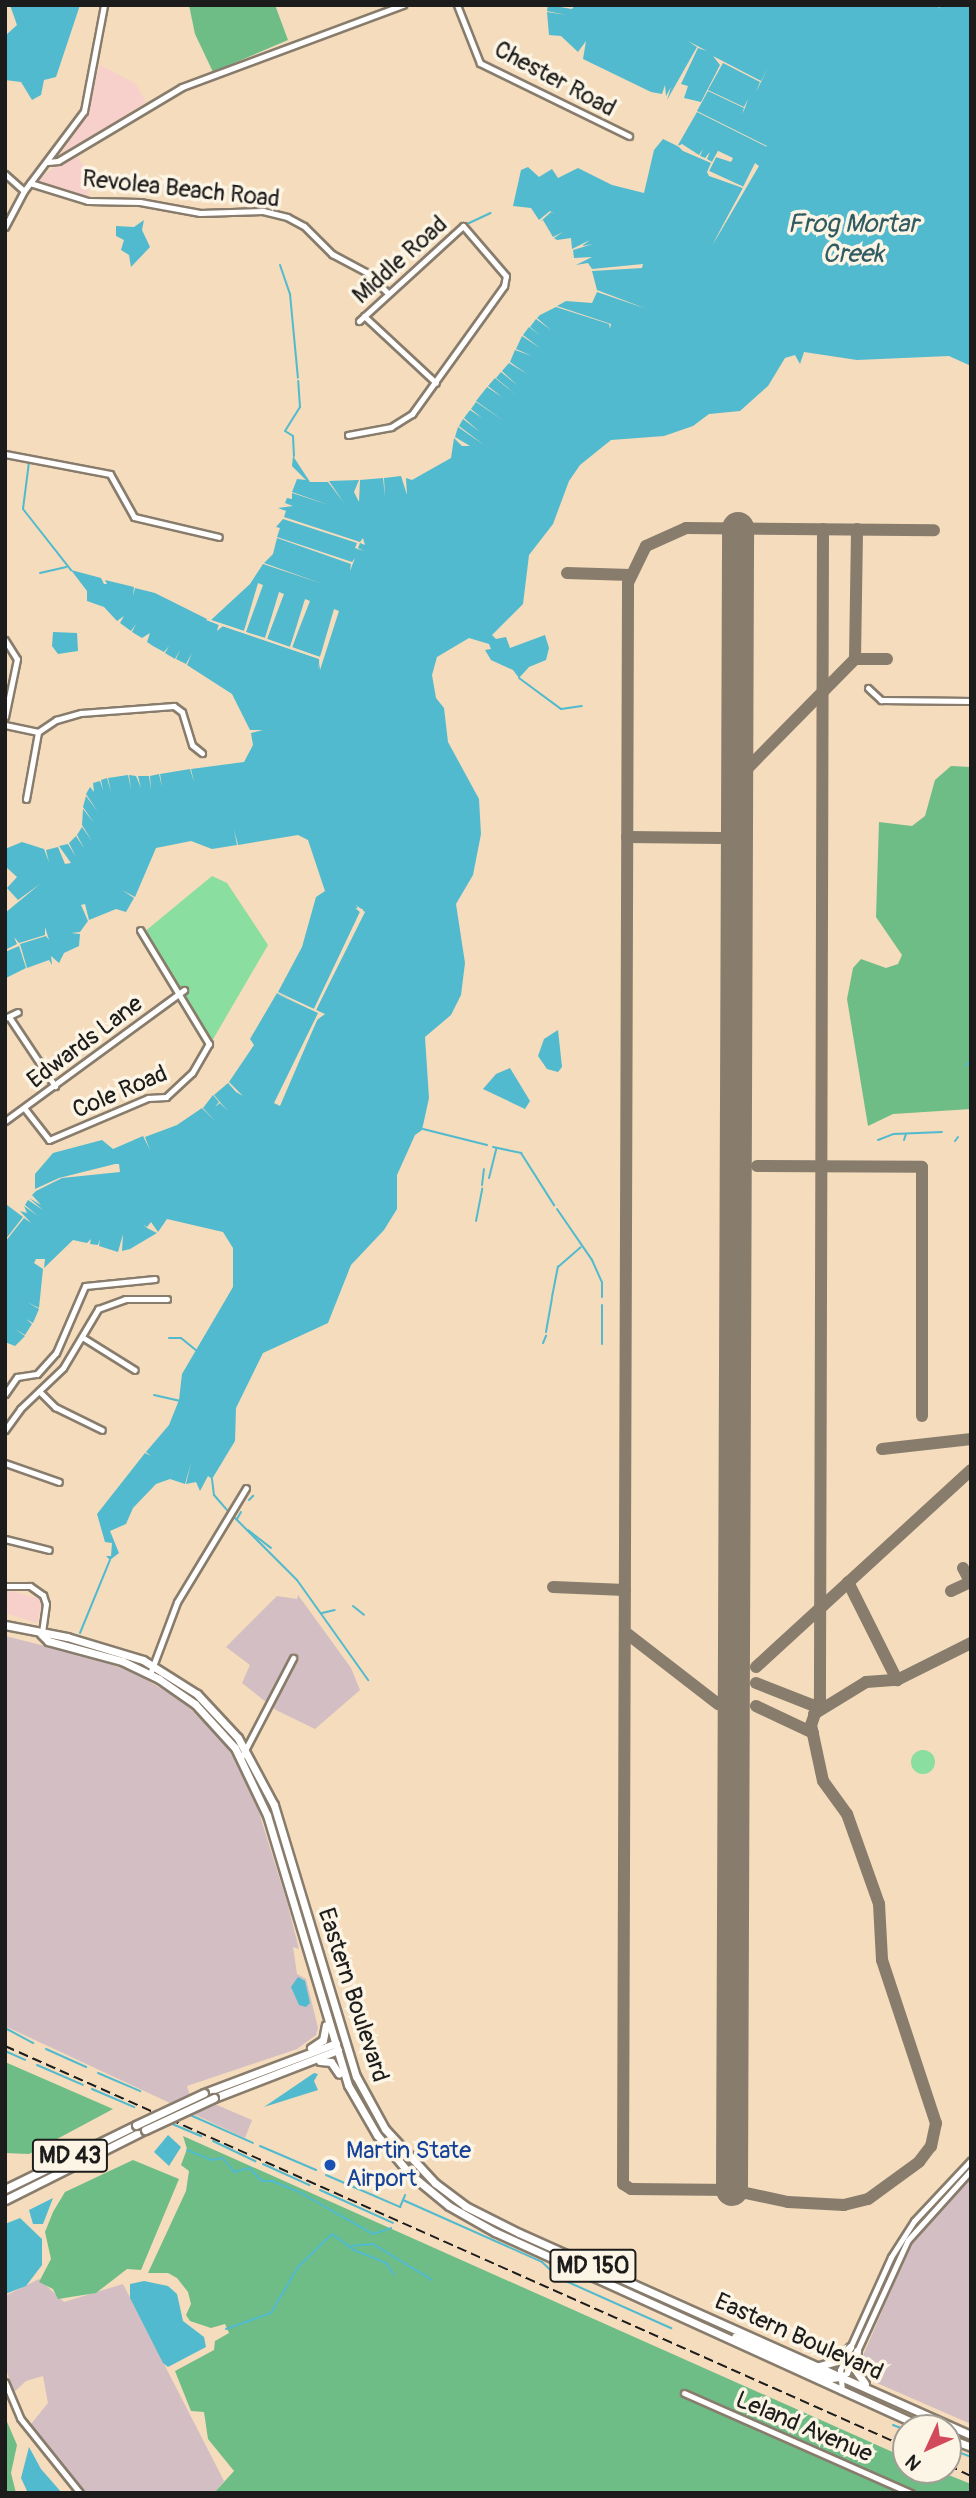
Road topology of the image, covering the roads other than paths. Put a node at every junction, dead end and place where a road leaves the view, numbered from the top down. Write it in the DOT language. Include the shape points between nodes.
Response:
graph roads {
  1 [pos="104,5"];
  2 [pos="403,5"];
  3 [pos="457,5"];
  4 [pos="629,136"];
  5 [pos="48,162"];
  6 [pos="5,174"];
  7 [pos="30,183"];
  8 [pos="23,191"];
  9 [pos="5,227"];
  10 [pos="388,293"];
  11 [pos="436,383"];
  12 [pos="348,435"];
  13 [pos="5,454"];
  14 [pos="219,537"];
  15 [pos="5,640"];
  16 [pos="868,688"];
  17 [pos="971,701"];
  18 [pos="5,717"];
  19 [pos="5,725"];
  20 [pos="38,732"];
  21 [pos="202,753"];
  22 [pos="26,799"];
  23 [pos="140,930"];
  24 [pos="182,991"];
  25 [pos="18,1012"];
  26 [pos="7,1018"];
  27 [pos="55,1086"];
  28 [pos="24,1109"];
  29 [pos="5,1121"];
  30 [pos="155,1279"];
  31 [pos="167,1299"];
  32 [pos="82,1336"];
  33 [pos="135,1370"];
  34 [pos="39,1391"];
  35 [pos="5,1394"];
  36 [pos="5,1430"];
  37 [pos="102,1430"];
  38 [pos="5,1463"];
  39 [pos="59,1482"];
  40 [pos="246,1488"];
  41 [pos="5,1539"];
  42 [pos="50,1550"];
  43 [pos="5,1586"];
  44 [pos="5,1626"];
  45 [pos="41,1634"];
  46 [pos="293,1658"];
  47 [pos="153,1665"];
  48 [pos="149,1674"];
  49 [pos="247,1751"];
  50 [pos="241,1758"];
  51 [pos="327,2021"];
  52 [pos="344,2044"];
  53 [pos="335,2048"];
  54 [pos="293,2058"];
  55 [pos="279,2072"];
  56 [pos="348,2085"];
  57 [pos="971,2160"];
  58 [pos="971,2169"];
  59 [pos="5,2189"];
  60 [pos="5,2200"];
  61 [pos="892,2254"];
  62 [pos="899,2257"];
  63 [pos="698,2324"];
  64 [pos="853,2349"];
  65 [pos="816,2366"];
  66 [pos="840,2377"];
  67 [pos="5,2382"];
  68 [pos="842,2391"];
  69 [pos="684,2393"];
  70 [pos="890,2399"];
  71 [pos="894,2414"];
  72 [pos="971,2435"];
  73 [pos="80,2493"];
  74 [pos="911,2493"];
  1 -- 5 [label="street" via="84,111"];
  2 -- 5 [label="street" via="182,86 58,161"];
  3 -- 4 [label="street, Chester Road" via="480,63"];
  5 -- 7 [label="street"];
  6 -- 8 [label="street"];
  7 -- 8 [label="street"];
  7 -- 10 [label="street, Revolea Beach Road" via="88,201 139,202 200,213 264,211 287,217 304,226 332,254 366,272"];
  8 -- 9 [label="street"];
  10 -- 11 [label="street, Middle Road" via="362,318"];
  10 -- 11 [label="street, Middle Road" via="464,226 502,267 506,279"];
  11 -- 12 [label="street" via="401,423"];
  13 -- 14 [label="street" via="110,474 134,517"];
  15 -- 18 [label="street" via="17,659"];
  16 -- 17 [label="street" via="881,700"];
  19 -- 20 [label="street"];
  20 -- 21 [label="street" via="56,720 80,713 174,706 182,712 192,745"];
  20 -- 22 [label="street"];
  23 -- 24 [label="street"];
  24 -- 27 [label="street, Edwards Lane"];
  24 -- 28 [label="street, Cole Road" via="208,1044 181,1087 49,1140"];
  25 -- 26 [label="street"];
  26 -- 27 [label="street"];
  27 -- 28 [label="street, Edwards Lane"];
  28 -- 29 [label="street, Edwards Lane"];
  30 -- 35 [label="street" via="85,1286 56,1353 37,1374 17,1377"];
  31 -- 32 [label="street" via="108,1303 93,1314"];
  32 -- 33 [label="street"];
  32 -- 34 [label="street" via="63,1368"];
  34 -- 36 [label="street"];
  34 -- 37 [label="street" via="52,1405"];
  38 -- 39 [label="street"];
  40 -- 47 [label="street" via="177,1602"];
  41 -- 42 [label="street"];
  43 -- 45 [label="street" via="30,1586 43,1595 47,1604"];
  44 -- 45 [label="main road, Eastern Boulevard / MD 150"];
  45 -- 47 [label="main road, Eastern Boulevard / MD 150" via="100,1645"];
  45 -- 48 [label="main road, Eastern Boulevard / MD 150" via="48,1641"];
  46 -- 49 [label="street"];
  47 -- 48 [label="street"];
  47 -- 49 [label="main road, Eastern Boulevard / MD 150" via="203,1699"];
  48 -- 50 [label="main road, Eastern Boulevard / MD 150" via="201,1710"];
  49 -- 50 [label="street"];
  49 -- 52 [label="main road, Eastern Boulevard / MD 150" via="277,1815"];
  50 -- 51 [label="main road, Eastern Boulevard / MD 150" via="267,1815"];
  51 -- 53 [label="main road, Eastern Boulevard / MD 150"];
  51 -- 54 [label="main road" via="321,2043"];
  52 -- 53 [label="main road, MD 43"];
  52 -- 65 [label="main road, Eastern Boulevard / MD 150" via="385,2129 414,2164 455,2199 519,2234"];
  53 -- 54 [label="main road, MD 43"];
  53 -- 55 [label="main road, MD 43"];
  53 -- 56 [label="main road, Eastern Boulevard / MD 150"];
  54 -- 59 [label="main road, MD 43, bridge" via="204,2093"];
  55 -- 56 [label="main road" via="327,2060"];
  55 -- 60 [label="main road, MD 43, bridge" via="145,2130"];
  56 -- 63 [label="main road, Eastern Boulevard / MD 150" via="388,2151 449,2206 495,2232"];
  57 -- 61 [label="street" via="914,2221"];
  58 -- 62 [label="street" via="923,2220"];
  61 -- 62 [label="street"];
  61 -- 64 [label="street"];
  62 -- 64 [label="street"];
  63 -- 66 [label="main road" via="831,2378"];
  63 -- 68 [label="main road, Eastern Boulevard / MD 150"];
  64 -- 65 [label="main road" via="837,2361"];
  64 -- 66 [label="street"];
  64 -- 70 [label="main road" via="857,2377"];
  65 -- 66 [label="main road, Eastern Boulevard / MD 150"];
  66 -- 68 [label="street"];
  66 -- 70 [label="main road, Eastern Boulevard / MD 150"];
  67 -- 73 [label="street" via="20,2418"];
  68 -- 71 [label="main road, Eastern Boulevard / MD 150"];
  69 -- 74 [label="street, Leland Avenue"];
  70 -- 72 [label="main road, Eastern Boulevard / MD 150"];
}
